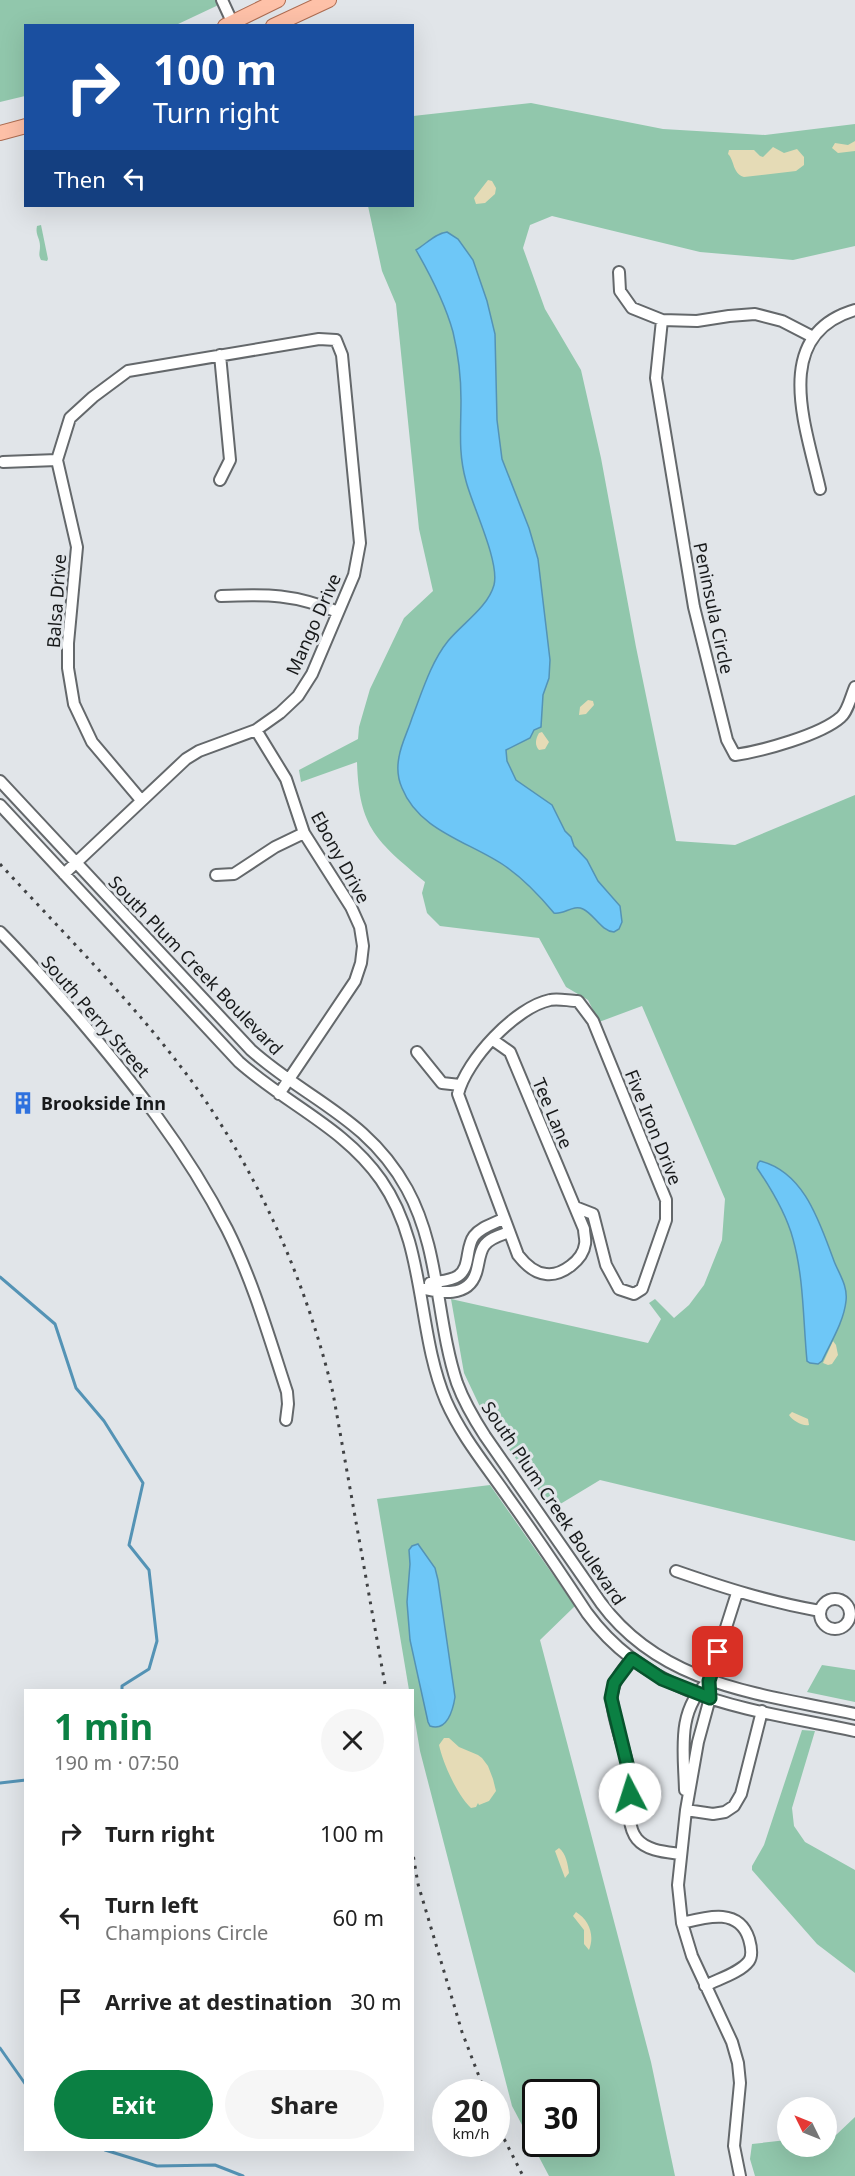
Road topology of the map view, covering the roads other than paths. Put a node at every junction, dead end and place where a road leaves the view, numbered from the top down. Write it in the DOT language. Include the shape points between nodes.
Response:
graph roads {
  1 [pos="222,0"];
  2 [pos="278,0"];
  3 [pos="329,0"];
  4 [pos="230,24"];
  5 [pos="277,24"];
  6 [pos="24,127"];
  7 [pos="0,133"];
  8 [pos="619,272"];
  9 [pos="855,310"];
  10 [pos="662,320"];
  11 [pos="813,337"];
  12 [pos="220,355"];
  13 [pos="57,459"];
  14 [pos="3,462"];
  15 [pos="220,480"];
  16 [pos="820,489"];
  17 [pos="221,596"];
  18 [pos="338,612"];
  19 [pos="855,687"];
  20 [pos="256,730"];
  21 [pos="0,781"];
  22 [pos="141,800"];
  23 [pos="0,805"];
  24 [pos="304,833"];
  25 [pos="76,863"];
  26 [pos="64,874"];
  27 [pos="216,875"];
  28 [pos="0,932"];
  29 [pos="493,1040"];
  30 [pos="417,1052"];
  31 [pos="288,1080"];
  32 [pos="460,1085"];
  33 [pos="279,1094"];
  34 [pos="575,1207"];
  35 [pos="503,1219"];
  36 [pos="509,1232"];
  37 [pos="437,1287"];
  38 [pos="420,1288"];
  39 [pos="286,1420"];
  40 [pos="676,1571"];
  41 [pos="737,1593"];
  42 [pos="820,1611"];
  43 [pos="632,1659"];
  44 [pos="709,1681"];
  45 [pos="696,1694"];
  46 [pos="710,1698"];
  47 [pos="762,1711"];
  48 [pos="855,1714"];
  49 [pos="855,1731"];
  50 [pos="686,1810"];
  51 [pos="680,1854"];
  52 [pos="682,1923"];
  53 [pos="705,1986"];
  54 [pos="740,2176"];
  1 -- 4 [label="street"];
  2 -- 4 [label="main road"];
  3 -- 5 [label="main road"];
  6 -- 7 [label="main road"];
  8 -- 10 [label="street" via="620,291 632,308"];
  9 -- 11 [label="street" via="826,323"];
  10 -- 11 [label="street" via="697,321 754,314 782,321"];
  10 -- 19 [label="street, Peninsula Circle" via="656,378 694,607 727,740 735,755 813,733 843,716"];
  11 -- 16 [label="street" via="800,373 800,397"];
  12 -- 13 [label="street" via="128,371 70,418"];
  12 -- 15 [label="street" via="230,460"];
  12 -- 18 [label="street, Mango Drive" via="319,339 336,340 342,355 360,543 354,575"];
  13 -- 14 [label="street"];
  13 -- 22 [label="street, Balsa Drive" via="77,547 68,643 74,704 92,742"];
  17 -- 18 [label="street" via="279,595 304,599"];
  18 -- 20 [label="street, Mango Drive" via="312,674 297,696"];
  20 -- 22 [label="street, Mango Drive" via="199,751"];
  20 -- 24 [label="street, Ebony Drive" via="286,779"];
  21 -- 25 [label="street, South Plum Creek Boulevard"];
  22 -- 25 [label="street, Mango Drive"];
  23 -- 26 [label="street, South Plum Creek Boulevard"];
  24 -- 27 [label="street" via="234,874"];
  24 -- 31 [label="street, Ebony Drive" via="351,907 363,946 355,981"];
  25 -- 26 [label="street, Mango Drive"];
  25 -- 31 [label="street, South Plum Creek Boulevard" via="234,1033"];
  26 -- 33 [label="street, South Plum Creek Boulevard" via="214,1037"];
  28 -- 39 [label="street, South Perry Street" via="100,1044 171,1133 198,1176 228,1231 258,1303 287,1392"];
  29 -- 32 [label="street" via="470,1066"];
  29 -- 34 [label="street, Tee Lane" via="510,1052"];
  29 -- 34 [label="street, Five Iron Drive" via="526,1009 551,999 578,1001 593,1021 666,1200 666,1220 642,1289 634,1294 619,1289 606,1265 593,1214"];
  30 -- 32 [label="street" via="442,1083"];
  31 -- 33 [label="street, Ebony Drive"];
  31 -- 37 [label="street, South Plum Creek Boulevard" via="350,1121 391,1164 415,1207"];
  32 -- 35 [label="street, Tee Lane" via="458,1094"];
  33 -- 38 [label="street, South Plum Creek Boulevard" via="340,1135 372,1167 400,1213"];
  34 -- 36 [label="street, Tee Lane" via="585,1244 576,1262 562,1271 546,1274 527,1266 518,1256"];
  35 -- 36 [label="street, Tee Lane"];
  35 -- 37 [label="street" via="473,1237 461,1274"];
  36 -- 37 [label="street" via="484,1245 471,1284 459,1291"];
  37 -- 38 [label="street"];
  37 -- 44 [label="street, South Plum Creek Boulevard" via="454,1371 468,1408 485,1436 616,1622 656,1655"];
  38 -- 43 [label="street, South Plum Creek Boulevard" via="438,1376 462,1430 595,1623"];
  40 -- 41 [label="street"];
  41 -- 42 [label="street"];
  41 -- 44 [label="street"];
  43 -- 45 [label="street, South Plum Creek Boulevard" via="662,1679"];
  43 -- 51 [label="street" via="614,1683 611,1698 630,1776 633,1831 649,1848"];
  44 -- 45 [label="street"];
  44 -- 46 [label="street"];
  44 -- 48 [label="street, South Plum Creek Boulevard"];
  45 -- 46 [label="street, South Plum Creek Boulevard"];
  45 -- 50 [label="street" via="682,1738"];
  46 -- 47 [label="street, South Plum Creek Boulevard"];
  46 -- 50 [label="street"];
  47 -- 49 [label="street, South Plum Creek Boulevard"];
  47 -- 50 [label="street" via="741,1794 734,1806 714,1814"];
  50 -- 51 [label="street"];
  51 -- 52 [label="street"];
  52 -- 53 [label="street"];
  52 -- 53 [label="street" via="729,1917 740,1923 748,1935 751,1959 743,1968"];
  53 -- 54 [label="street" via="738,2063 734,2146"];
}
